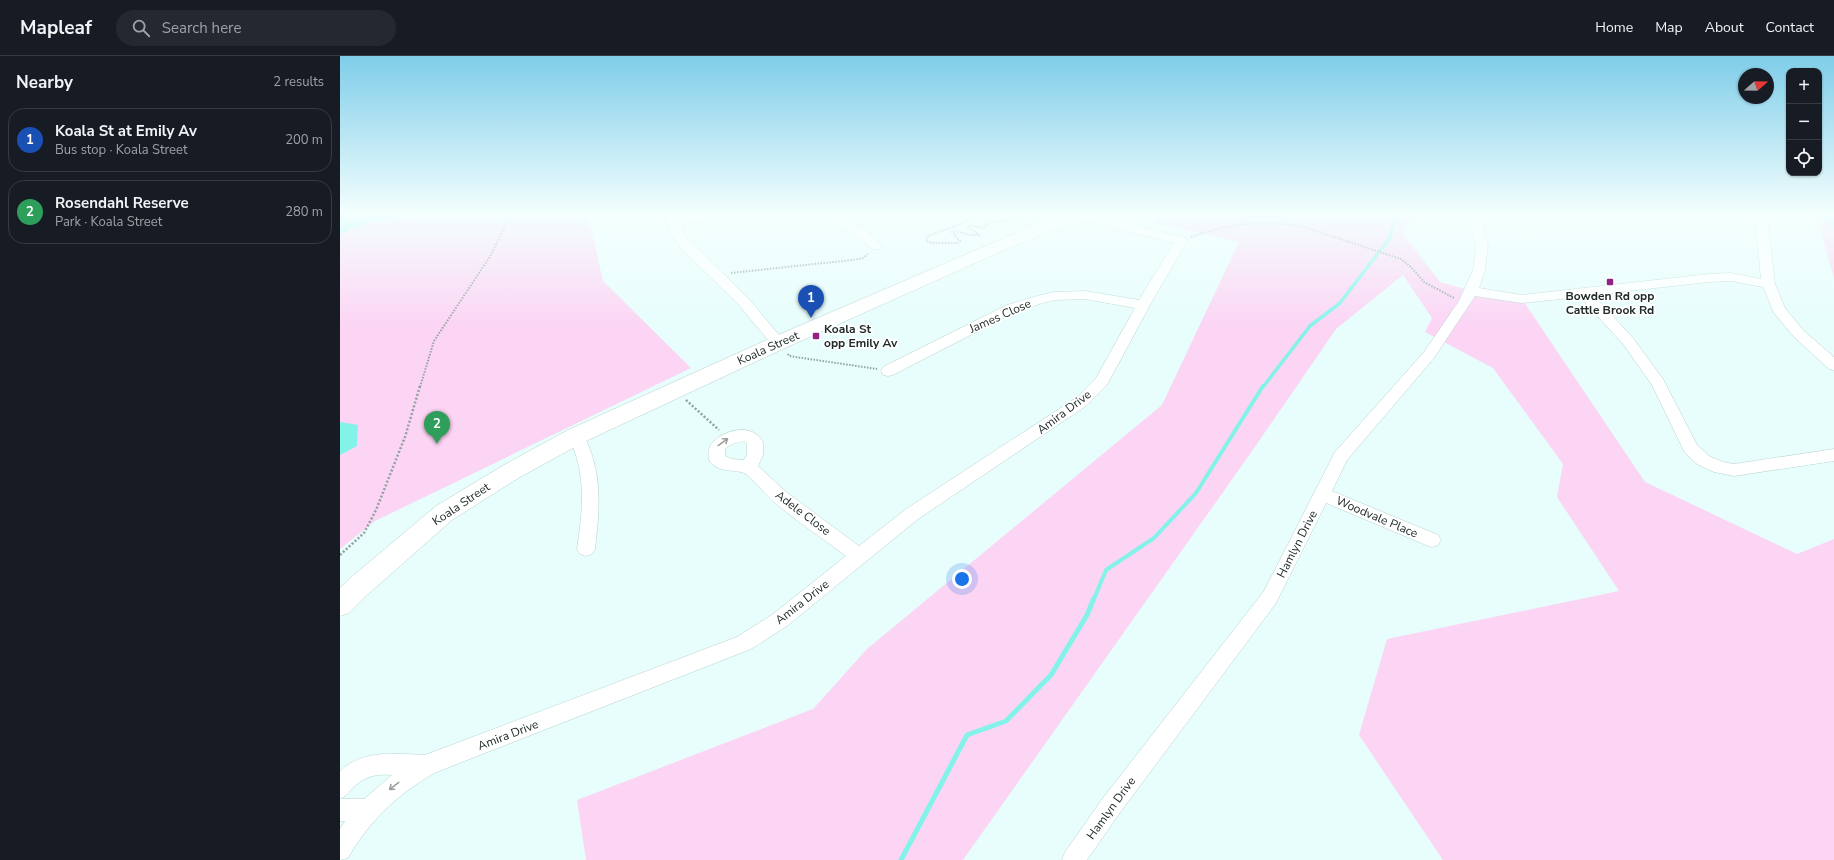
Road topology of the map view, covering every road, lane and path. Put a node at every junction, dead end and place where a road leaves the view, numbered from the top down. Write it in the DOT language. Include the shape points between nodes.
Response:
graph roads {
  1 [pos="492,253"];
  2 [pos="693,253"];
  3 [pos="868,253"];
  4 [pos="983,253"];
  5 [pos="1174,253"];
  6 [pos="1385,253"];
  7 [pos="1481,253"];
  8 [pos="1765,253"];
  9 [pos="717,275"];
  10 [pos="1768,284"];
  11 [pos="1584,293"];
  12 [pos="1468,297"];
  13 [pos="1143,305"];
  14 [pos="778,343"];
  15 [pos="1834,365"];
  16 [pos="888,372"];
  17 [pos="678,389"];
  18 [pos="576,436"];
  19 [pos="727,438"];
  20 [pos="1834,455"];
  21 [pos="749,467"];
  22 [pos="1322,494"];
  23 [pos="1432,540"];
  24 [pos="586,549"];
  25 [pos="340,555"];
  26 [pos="860,556"];
  27 [pos="340,605"];
  28 [pos="427,766"];
  29 [pos="340,788"];
  30 [pos="340,810"];
  31 [pos="368,810"];
  32 [pos="340,850"];
  33 [pos="1074,860"];
  1 -- 25 [label="path" via="434,341 405,436 376,510 364,533"];
  2 -- 9 [label="street"];
  3 -- 9 [label="path" via="863,258 852,260"];
  4 -- 14 [label="street, Koala Street"];
  5 -- 13 [label="street, Amira Drive"];
  6 -- 12 [label="path" via="1401,259 1432,288"];
  7 -- 12 [label="street, Hamlyn Drive" via="1479,270"];
  8 -- 10 [label="street"];
  9 -- 14 [label="street" via="744,302"];
  10 -- 11 [label="street" via="1731,277 1709,278"];
  10 -- 15 [label="street" via="1779,310 1800,334"];
  11 -- 12 [label="street" via="1522,299"];
  11 -- 20 [label="street" via="1628,341 1658,383 1691,449 1703,460 1720,468 1734,470"];
  12 -- 22 [label="street, Hamlyn Drive" via="1429,355 1341,456"];
  13 -- 16 [label="street, James Close" via="1085,295 1041,299 1012,308"];
  13 -- 26 [label="street, Amira Drive" via="1102,381 1086,397 1063,415 912,514"];
  14 -- 16 [label="path" via="789,356"];
  14 -- 17 [label="street, Koala Street"];
  17 -- 18 [label="street, Koala Street"];
  17 -- 19 [label="path" via="681,396"];
  18 -- 24 [label="street" via="584,449 591,488"];
  18 -- 27 [label="street, Koala Street" via="512,471 444,513"];
  19 -- 21 [label="street" via="747,435 755,442 755,455"];
  21 -- 19 [label="street, one-way" via="729,465 717,459 716,447"];
  21 -- 26 [label="street, Adele Close" via="779,496"];
  22 -- 23 [label="street, Woodvale Place"];
  22 -- 33 [label="street, Hamlyn Drive" via="1270,597 1111,806"];
  26 -- 28 [label="street, Amira Drive" via="780,620 744,643"];
  28 -- 29 [label="street" via="372,764 351,776"];
  28 -- 31 [label="street, Amira Drive, one-way" via="394,786"];
  30 -- 31 [label="street"];
  31 -- 32 [label="street, Amira Drive" via="352,829"];
}
